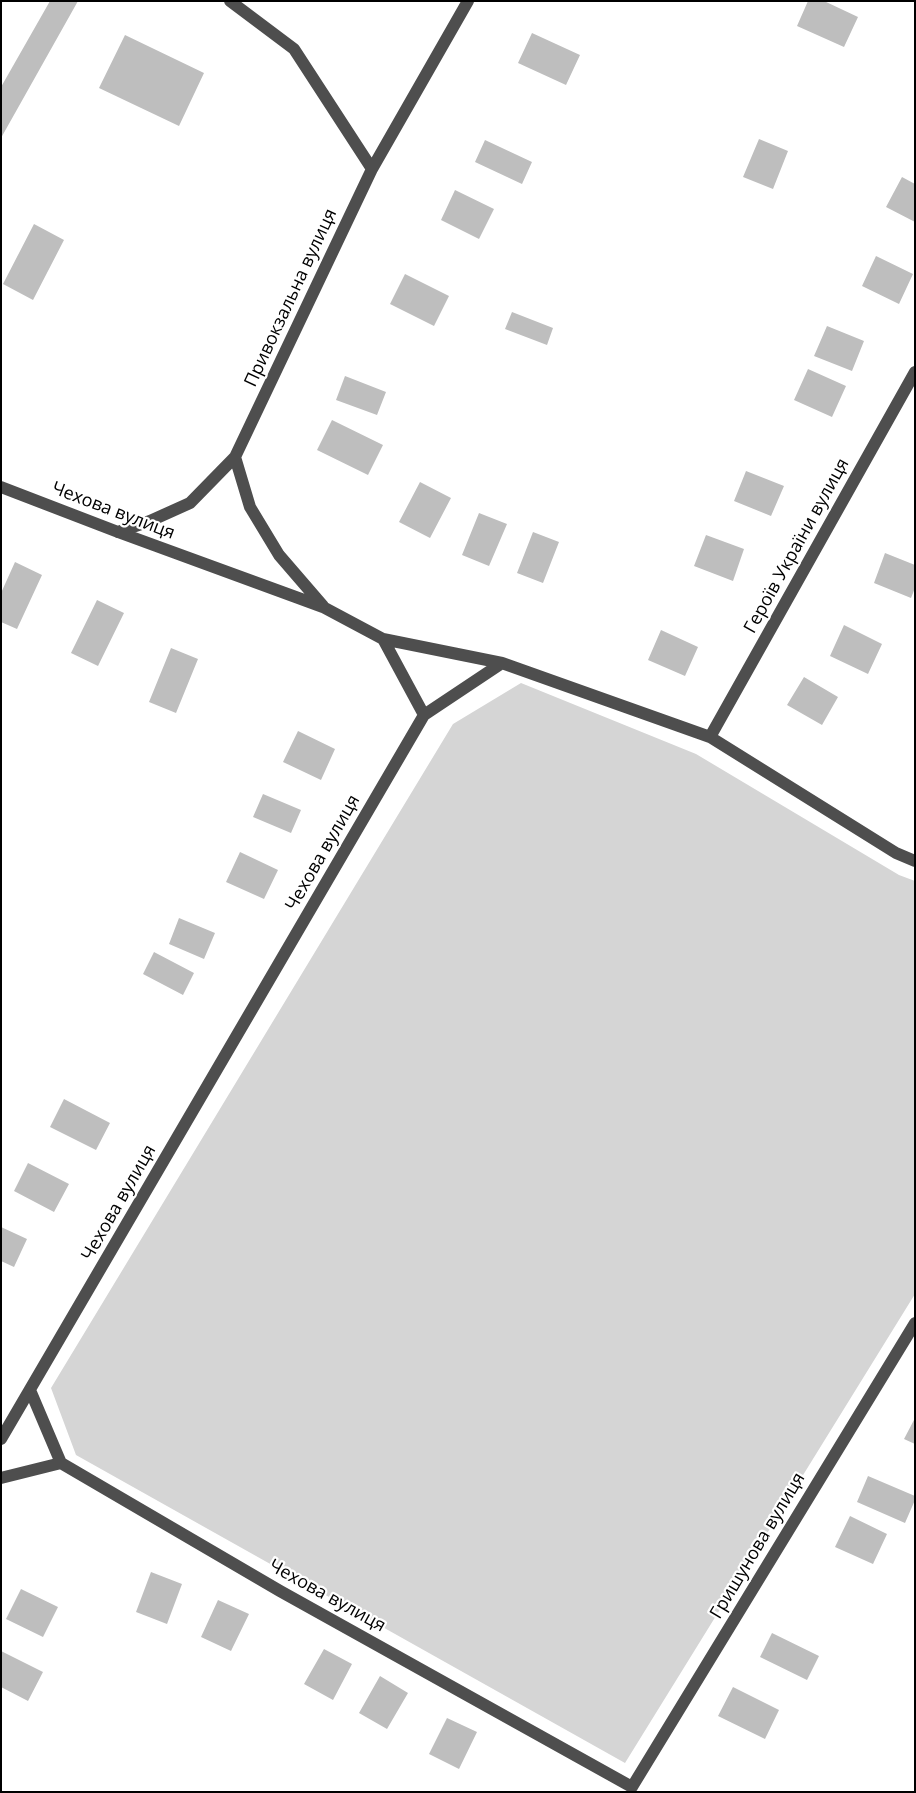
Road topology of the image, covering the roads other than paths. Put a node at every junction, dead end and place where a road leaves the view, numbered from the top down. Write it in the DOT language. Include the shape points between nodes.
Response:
graph roads {
  1 [pos="230,1"];
  2 [pos="468,1"];
  3 [pos="372,169"];
  4 [pos="915,372"];
  5 [pos="235,457"];
  6 [pos="1,487"];
  7 [pos="118,532"];
  8 [pos="323,607"];
  9 [pos="384,639"];
  10 [pos="502,663"];
  11 [pos="424,715"];
  12 [pos="710,737"];
  13 [pos="915,861"];
  14 [pos="915,1323"];
  15 [pos="30,1390"];
  16 [pos="1,1439"];
  17 [pos="62,1463"];
  18 [pos="1,1478"];
  19 [pos="632,1789"];
  1 -- 3 [label="street" via="294,49"];
  2 -- 3 [label="street, Привокзальна вулиця"];
  3 -- 5 [label="street, Привокзальна вулиця"];
  4 -- 12 [label="street, Героїв України вулиця"];
  5 -- 7 [label="street, Привокзальна вулиця" via="190,502"];
  5 -- 8 [label="street" via="250,507 279,555"];
  6 -- 7 [label="street, Чехова вулиця"];
  7 -- 8 [label="street, Чехова вулиця"];
  8 -- 9 [label="street, Чехова вулиця"];
  9 -- 10 [label="street"];
  9 -- 11 [label="street"];
  10 -- 11 [label="street"];
  10 -- 12 [label="street"];
  11 -- 15 [label="street, Чехова вулиця"];
  12 -- 13 [label="street" via="896,853"];
  14 -- 19 [label="street, Гришунова вулиця"];
  15 -- 16 [label="street, Чехова вулиця"];
  15 -- 17 [label="street"];
  17 -- 18 [label="street"];
  17 -- 19 [label="street, Чехова вулиця" via="280,1591"];
}
